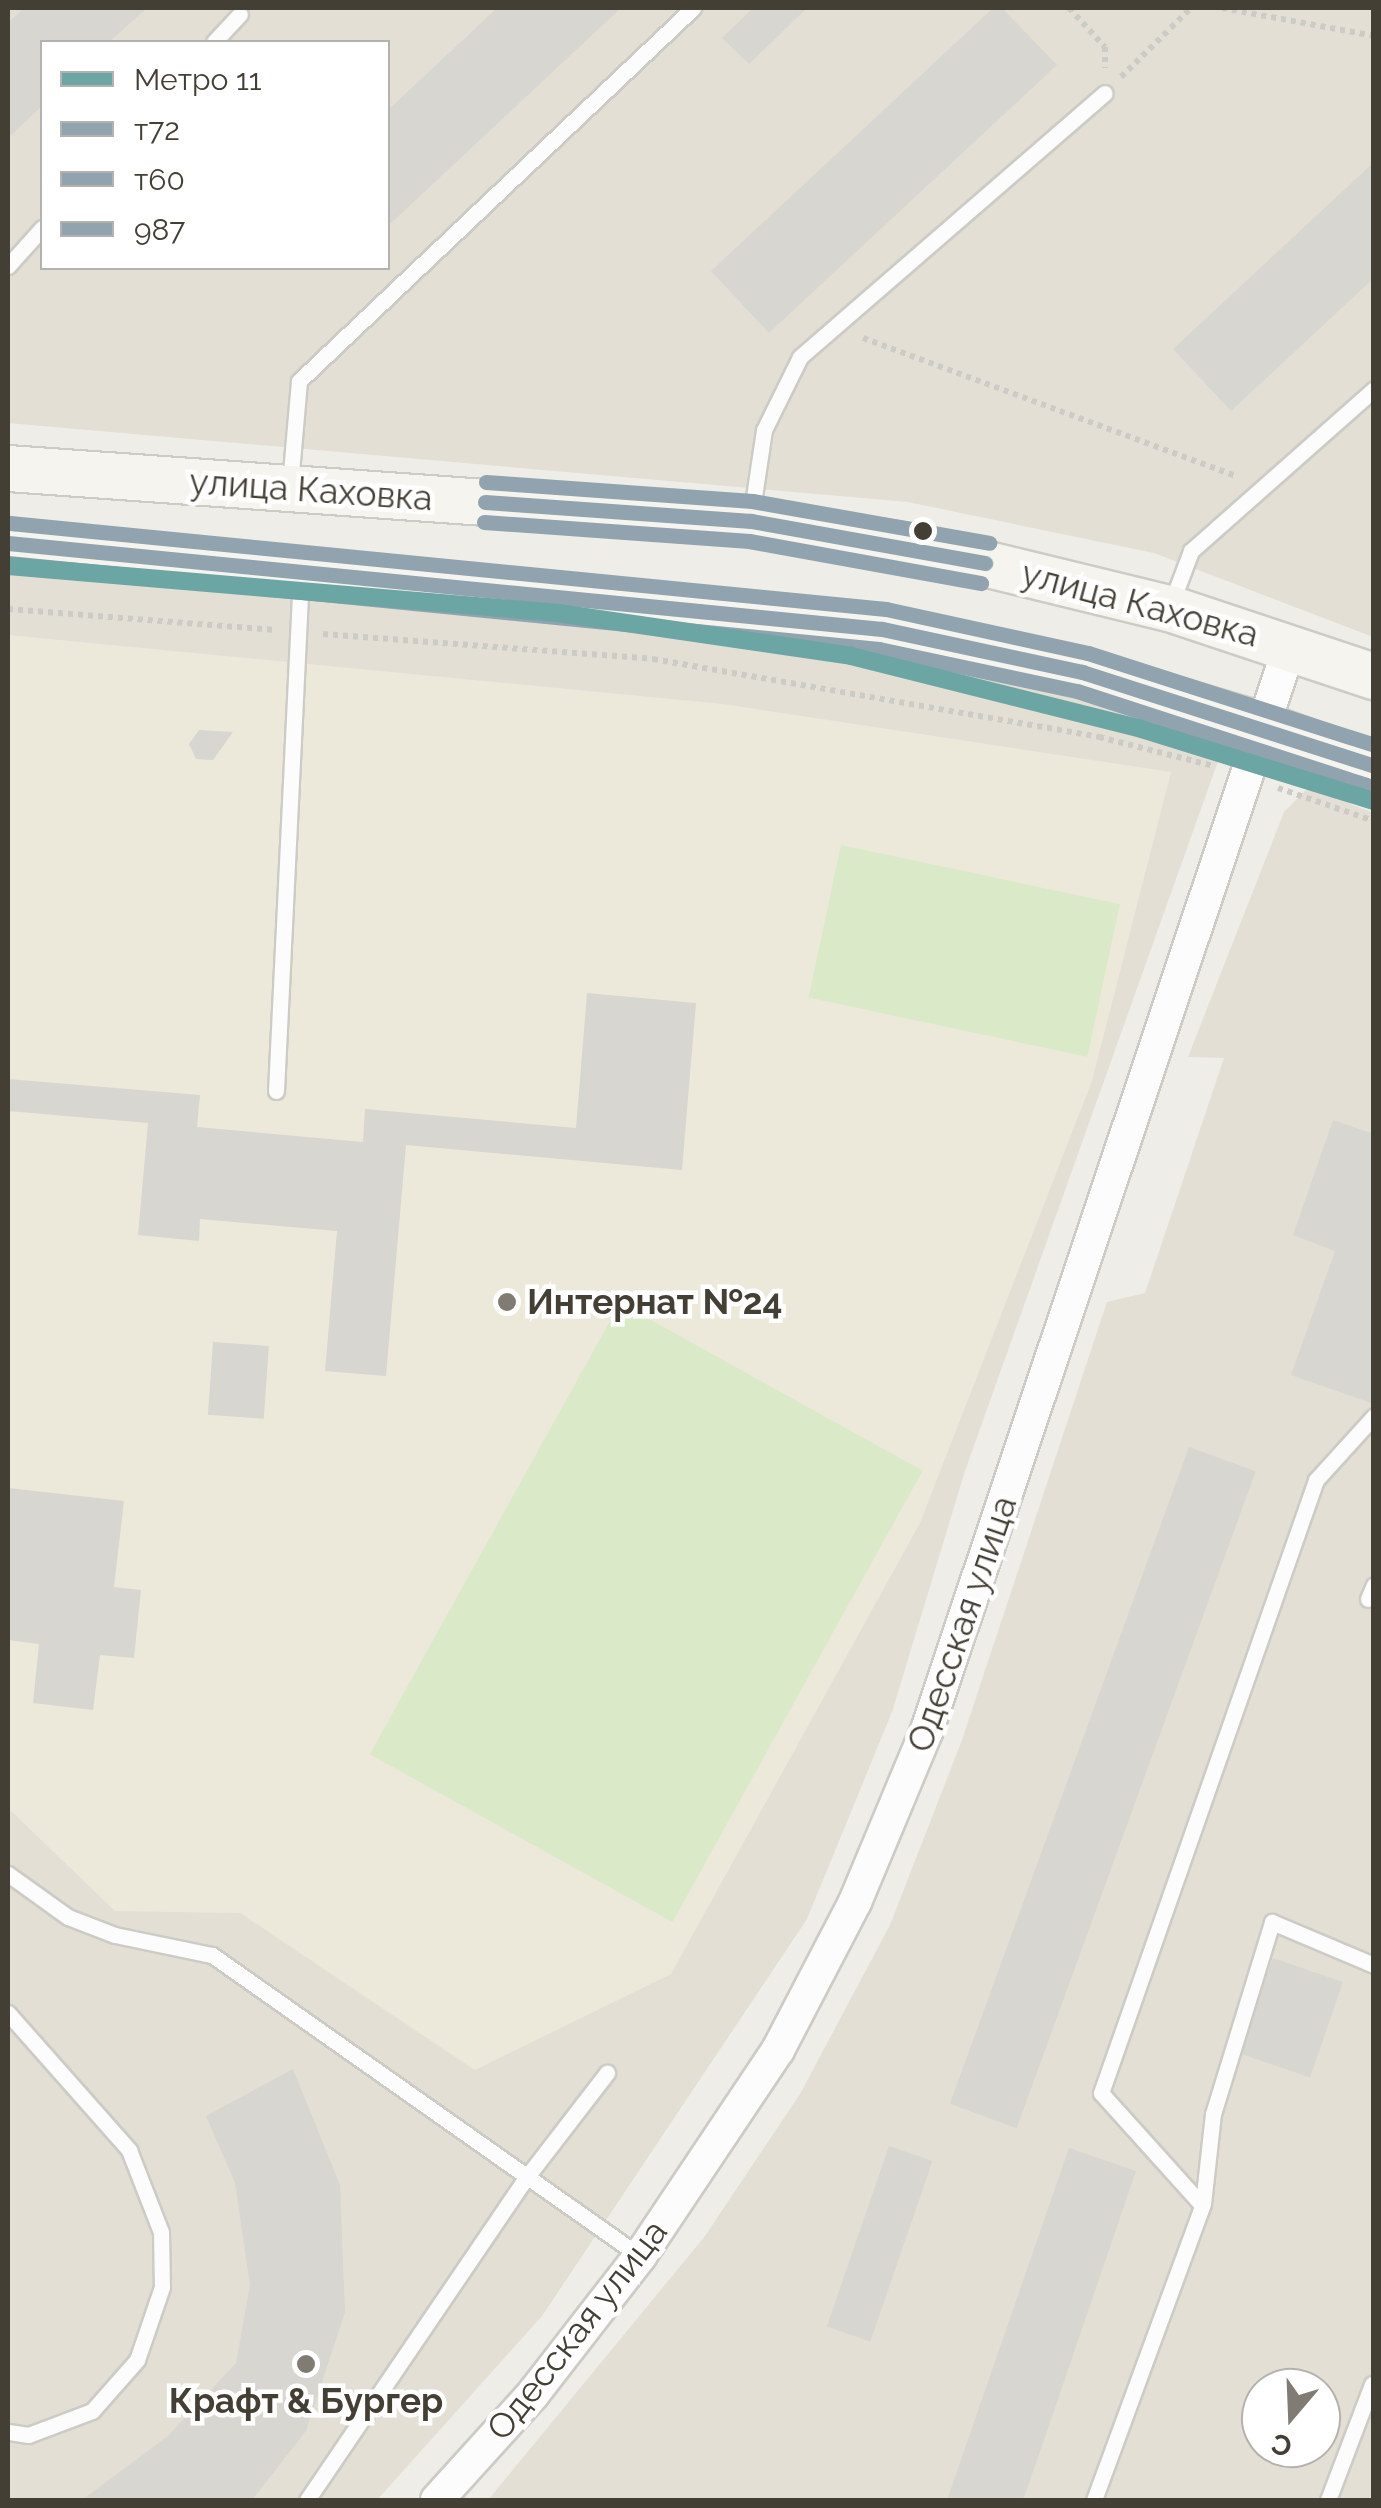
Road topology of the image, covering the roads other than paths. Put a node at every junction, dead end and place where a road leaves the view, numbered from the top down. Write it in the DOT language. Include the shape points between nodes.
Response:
graph roads {
  1 [pos="694,8"];
  2 [pos="240,14"];
  3 [pos="216,40"];
  4 [pos="1105,93"];
  5 [pos="40,230"];
  6 [pos="8,266"];
  7 [pos="1374,389"];
  8 [pos="8,468"];
  9 [pos="289,488"];
  10 [pos="751,521"];
  11 [pos="8,543"];
  12 [pos="302,570"];
  13 [pos="1169,608"];
  14 [pos="1290,646"];
  15 [pos="1374,676"];
  16 [pos="1264,726"];
  17 [pos="1374,766"];
  18 [pos="276,1091"];
  19 [pos="1374,1416"];
  20 [pos="8,1874"];
  21 [pos="1374,1965"];
  22 [pos="8,2013"];
  23 [pos="607,2073"];
  24 [pos="526,2178"];
  25 [pos="1201,2204"];
  26 [pos="640,2256"];
  27 [pos="1372,2384"];
  28 [pos="8,2432"];
  29 [pos="307,2500"];
  30 [pos="437,2500"];
  31 [pos="1094,2500"];
  32 [pos="1328,2500"];
  1 -- 9 [label="lane" via="299,381"];
  2 -- 3 [label="lane"];
  4 -- 10 [label="lane" via="800,357 764,430"];
  5 -- 6 [label="lane"];
  7 -- 13 [label="lane" via="1191,550"];
  8 -- 9 [label="main road, улица Каховка"];
  9 -- 10 [label="main road, улица Каховка"];
  10 -- 13 [label="main road, улица Каховка" via="922,548"];
  11 -- 12 [label="main road"];
  12 -- 16 [label="main road" via="882,629 1082,672"];
  12 -- 18 [label="lane"];
  13 -- 14 [label="main road, улица Каховка"];
  14 -- 15 [label="main road, улица Каховка"];
  14 -- 16 [label="street, Одесская улица"];
  16 -- 17 [label="main road"];
  16 -- 26 [label="street, Одесская улица" via="927,1730 855,1902 778,2050"];
  19 -- 25 [label="lane" via="1316,1480 1101,2093"];
  20 -- 24 [label="lane" via="68,1918 115,1935 212,1954"];
  21 -- 25 [label="lane" via="1272,1922 1213,2114"];
  22 -- 28 [label="lane" via="128,2150 162,2232 162,2287 136,2360 92,2411 28,2435"];
  23 -- 24 [label="lane"];
  24 -- 26 [label="lane"];
  24 -- 29 [label="lane"];
  25 -- 31 [label="lane"];
  26 -- 30 [label="street, Одесская улица" via="533,2394"];
  27 -- 32 [label="lane"];
}
